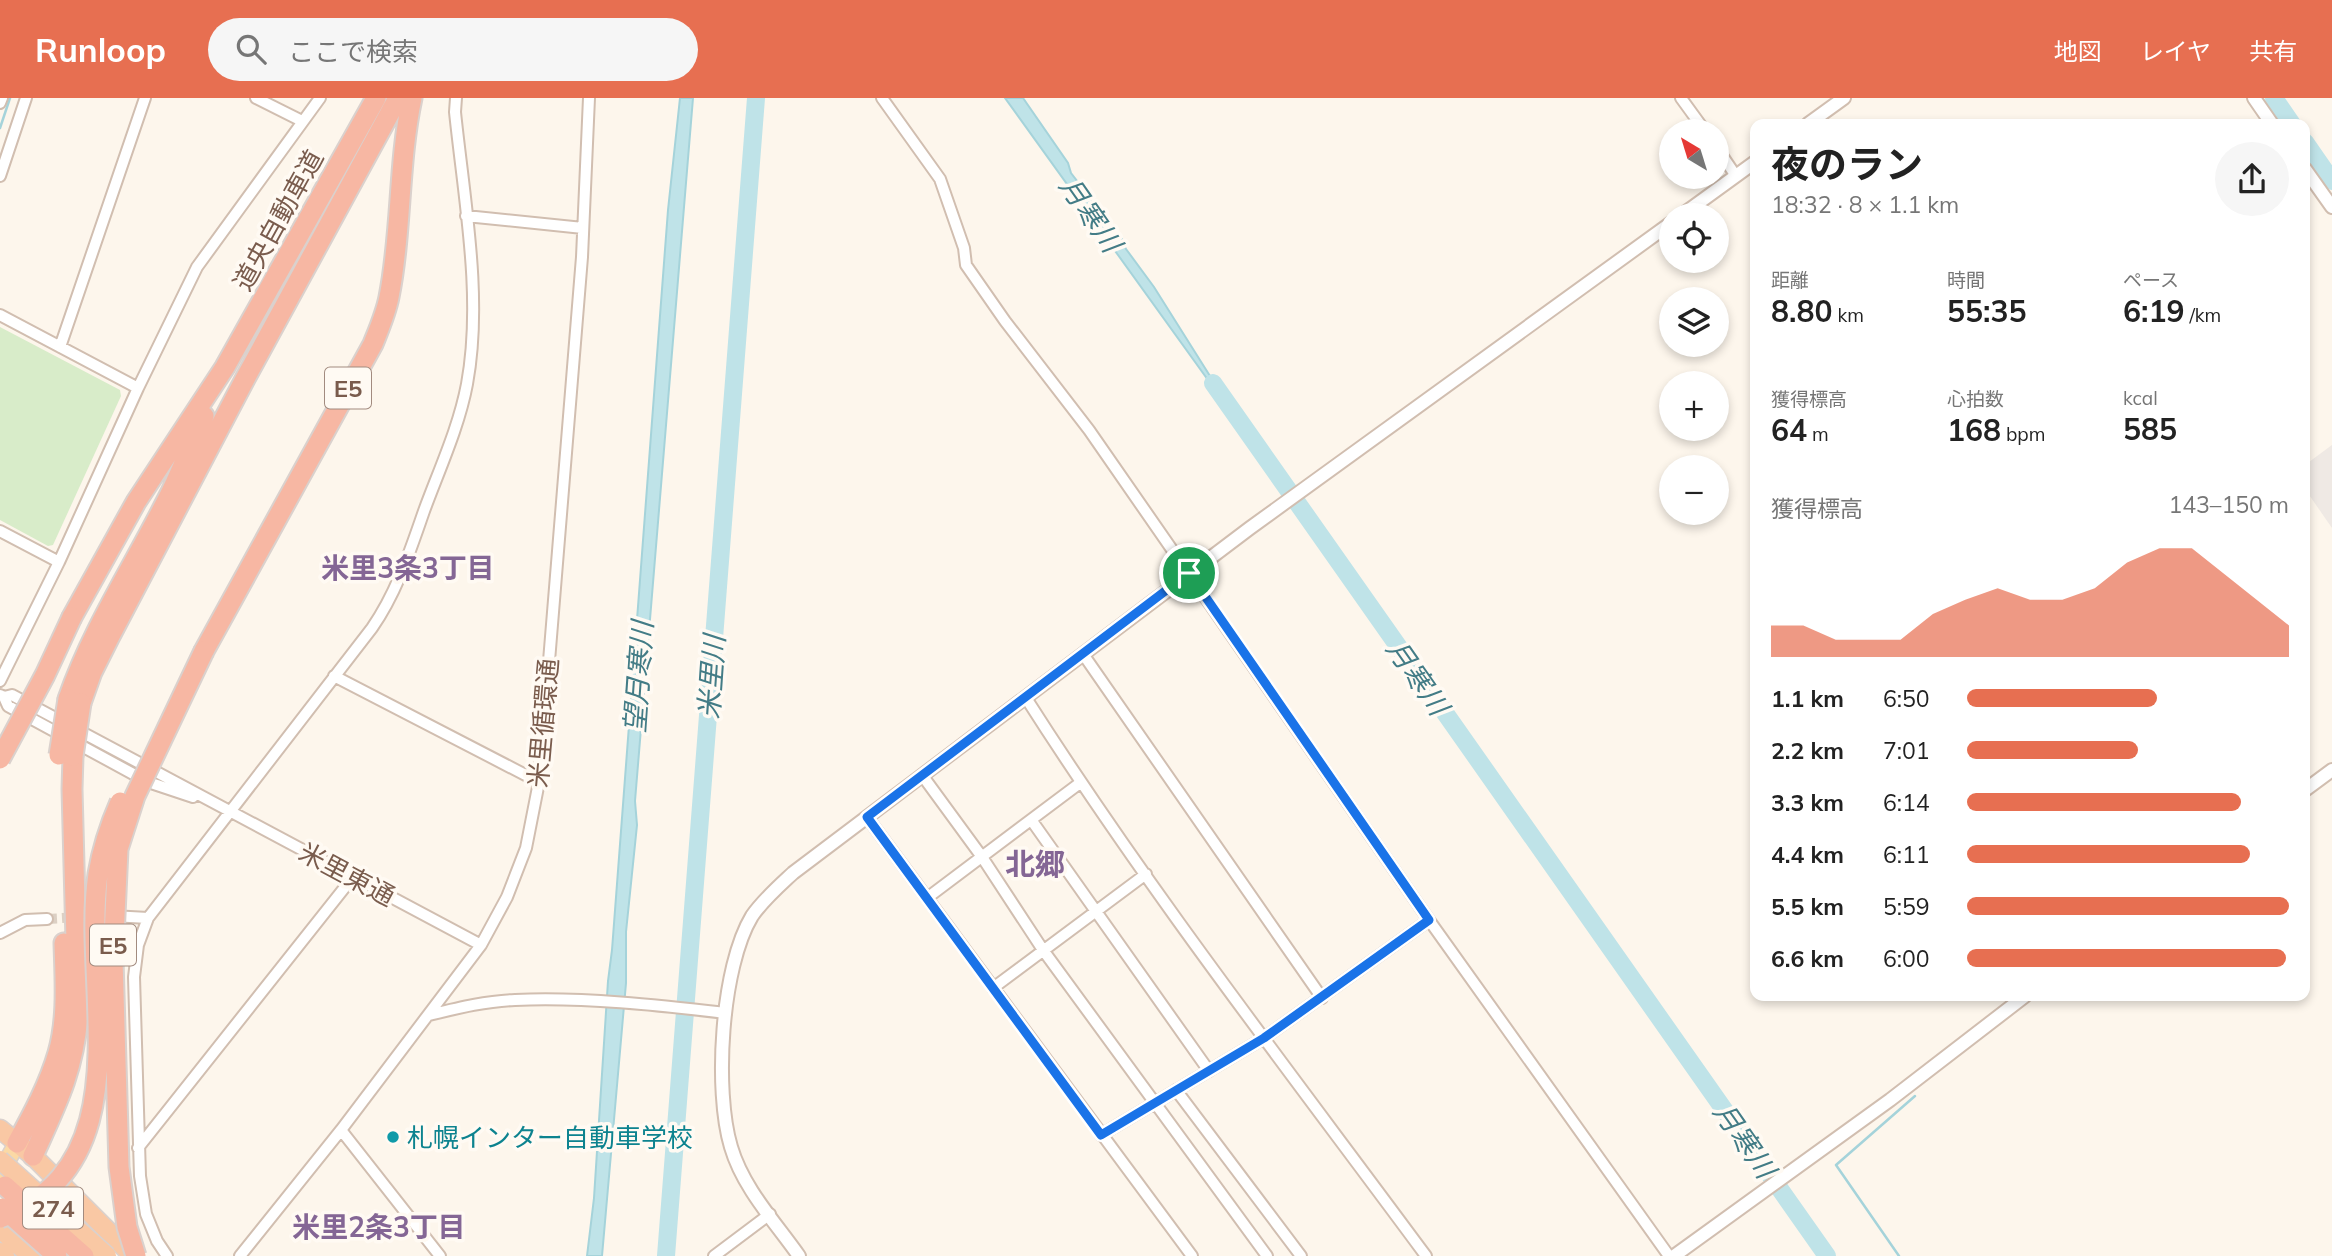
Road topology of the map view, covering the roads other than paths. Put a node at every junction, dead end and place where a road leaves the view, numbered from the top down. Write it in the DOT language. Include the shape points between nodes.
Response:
graph roads {
  1 [pos="2,98"];
  2 [pos="26,98"];
  3 [pos="145,98"];
  4 [pos="256,98"];
  5 [pos="320,98"];
  6 [pos="376,98"];
  7 [pos="398,98"];
  8 [pos="412,98"];
  9 [pos="456,98"];
  10 [pos="589,98"];
  11 [pos="883,98"];
  12 [pos="1681,98"];
  13 [pos="1844,98"];
  14 [pos="2254,98"];
  15 [pos="0,103"];
  16 [pos="1696,119"];
  17 [pos="1815,119"];
  18 [pos="2269,119"];
  19 [pos="302,121"];
  20 [pos="1729,166"];
  21 [pos="1750,166"];
  22 [pos="0,176"];
  23 [pos="1736,176"];
  24 [pos="2310,176"];
  25 [pos="1699,203"];
  26 [pos="2332,207"];
  27 [pos="466,216"];
  28 [pos="583,228"];
  29 [pos="1659,232"];
  30 [pos="0,315"];
  31 [pos="60,347"];
  32 [pos="225,367"];
  33 [pos="138,388"];
  34 [pos="0,531"];
  35 [pos="60,562"];
  36 [pos="1189,573"];
  37 [pos="72,617"];
  38 [pos="1083,654"];
  39 [pos="200,657"];
  40 [pos="334,676"];
  41 [pos="0,681"];
  42 [pos="2,696"];
  43 [pos="1026,698"];
  44 [pos="75,701"];
  45 [pos="0,735"];
  46 [pos="66,755"];
  47 [pos="0,759"];
  48 [pos="2332,770"];
  49 [pos="922,775"];
  50 [pos="539,782"];
  51 [pos="1080,783"];
  52 [pos="2310,786"];
  53 [pos="230,811"];
  54 [pos="867,817"];
  55 [pos="1032,821"];
  56 [pos="982,857"];
  57 [pos="1146,874"];
  58 [pos="353,877"];
  59 [pos="927,898"];
  60 [pos="1096,912"];
  61 [pos="83,917"];
  62 [pos="148,918"];
  63 [pos="47,919"];
  64 [pos="1429,920"];
  65 [pos="0,933"];
  66 [pos="481,945"];
  67 [pos="1044,950"];
  68 [pos="993,988"];
  69 [pos="1322,998"];
  70 [pos="2019,1001"];
  71 [pos="726,1013"];
  72 [pos="429,1014"];
  73 [pos="1264,1038"];
  74 [pos="1209,1071"];
  75 [pos="1176,1090"];
  76 [pos="1154,1104"];
  77 [pos="0,1129"];
  78 [pos="341,1130"];
  79 [pos="1101,1135"];
  80 [pos="17,1143"];
  81 [pos="138,1148"];
  82 [pos="33,1156"];
  83 [pos="0,1160"];
  84 [pos="2,1180"];
  85 [pos="0,1205"];
  86 [pos="770,1214"];
  87 [pos="0,1216"];
  88 [pos="0,1229"];
  89 [pos="0,1252"];
  90 [pos="5,1256"];
  91 [pos="31,1256"];
  92 [pos="57,1256"];
  93 [pos="84,1256"];
  94 [pos="107,1256"];
  95 [pos="135,1256"];
  96 [pos="167,1256"];
  97 [pos="240,1256"];
  98 [pos="440,1256"];
  99 [pos="714,1256"];
  100 [pos="799,1256"];
  101 [pos="1192,1256"];
  102 [pos="1267,1256"];
  103 [pos="1301,1256"];
  104 [pos="1426,1256"];
  105 [pos="1672,1256"];
  1 -- 15 [label="street"];
  2 -- 22 [label="street"];
  3 -- 31 [label="street"];
  4 -- 19 [label="street"];
  5 -- 19 [label="street"];
  6 -- 32 [label="highway, 道央自動車道"];
  7 -- 44 [label="highway"];
  8 -- 39 [label="highway, E5" via="389,301 373,344"];
  9 -- 27 [label="street"];
  10 -- 28 [label="street, 米里循環通"];
  11 -- 36 [label="street" via="940,179 966,265"];
  12 -- 16 [label="street"];
  13 -- 17 [label="street"];
  14 -- 18 [label="street"];
  19 -- 33 [label="street" via="197,267"];
  20 -- 23 [label="street"];
  21 -- 23 [label="street"];
  23 -- 25 [label="street"];
  24 -- 26 [label="street"];
  27 -- 28 [label="street"];
  27 -- 40 [label="street" via="474,307 467,387 388,604"];
  28 -- 50 [label="street, 米里循環通"];
  29 -- 36 [label="street"];
  30 -- 31 [label="street"];
  31 -- 33 [label="street"];
  32 -- 37 [label="highway" via="136,502"];
  32 -- 44 [label="highway" via="170,495 78,669"];
  33 -- 35 [label="street"];
  34 -- 35 [label="street"];
  35 -- 41 [label="street"];
  36 -- 38 [label="street"];
  36 -- 64 [label="street"];
  37 -- 45 [label="highway, bridge"];
  37 -- 47 [label="highway, bridge"];
  38 -- 43 [label="street"];
  38 -- 69 [label="street"];
  39 -- 87 [label="highway, bridge" via="126,788 103,848 96,902 99,1076 80,1145 52,1186 32,1203"];
  39 -- 95 [label="highway, E5, bridge" via="135,796 118,849 113,959 119,1167"];
  40 -- 50 [label="street"];
  40 -- 53 [label="street"];
  42 -- 53 [label="street, 米里東通" via="12,695"];
  43 -- 49 [label="street"];
  43 -- 51 [label="street"];
  44 -- 46 [label="highway, bridge"];
  46 -- 80 [label="highway" via="65,1016 58,1052 39,1103"];
  46 -- 82 [label="highway" via="78,1017 75,1052 65,1084"];
  48 -- 52 [label="street"];
  49 -- 54 [label="street"];
  49 -- 56 [label="street"];
  50 -- 66 [label="street, 米里循環通" via="526,848"];
  51 -- 55 [label="street"];
  51 -- 57 [label="street"];
  53 -- 58 [label="street, 米里東通"];
  53 -- 62 [label="street"];
  54 -- 59 [label="street"];
  54 -- 71 [label="street" via="793,873 752,917 733,962"];
  55 -- 56 [label="street"];
  55 -- 60 [label="street"];
  56 -- 59 [label="street"];
  56 -- 67 [label="street"];
  57 -- 60 [label="street"];
  57 -- 73 [label="street"];
  58 -- 66 [label="street, 米里東通"];
  58 -- 81 [label="street"];
  59 -- 68 [label="street"];
  60 -- 67 [label="street"];
  60 -- 74 [label="street"];
  61 -- 62 [label="street"];
  62 -- 81 [label="street" via="134,977"];
  63 -- 65 [label="street" via="25,920"];
  64 -- 69 [label="street"];
  64 -- 105 [label="street"];
  66 -- 72 [label="street, 米里循環通"];
  67 -- 68 [label="street"];
  67 -- 76 [label="street"];
  68 -- 79 [label="street"];
  69 -- 73 [label="street"];
  70 -- 105 [label="street" via="1890,1100"];
  71 -- 72 [label="street" via="514,1000"];
  71 -- 86 [label="street" via="723,1109 731,1149"];
  72 -- 78 [label="street, 米里循環通"];
  73 -- 74 [label="street"];
  73 -- 104 [label="street"];
  74 -- 75 [label="street"];
  75 -- 76 [label="street"];
  75 -- 103 [label="street"];
  76 -- 79 [label="street"];
  76 -- 102 [label="street"];
  77 -- 80 [label="highway"];
  78 -- 97 [label="street, 米里循環通"];
  78 -- 98 [label="street"];
  79 -- 101 [label="street"];
  80 -- 82 [label="highway"];
  80 -- 84 [label="main road"];
  81 -- 96 [label="street" via="146,1214"];
  82 -- 87 [label="main road"];
  82 -- 95 [label="highway"];
  83 -- 94 [label="highway, 274, bridge"];
  84 -- 93 [label="highway, bridge"];
  85 -- 92 [label="highway, bridge"];
  86 -- 99 [label="street"];
  86 -- 100 [label="street"];
  88 -- 91 [label="highway, 274"];
  89 -- 90 [label="highway"];
}
